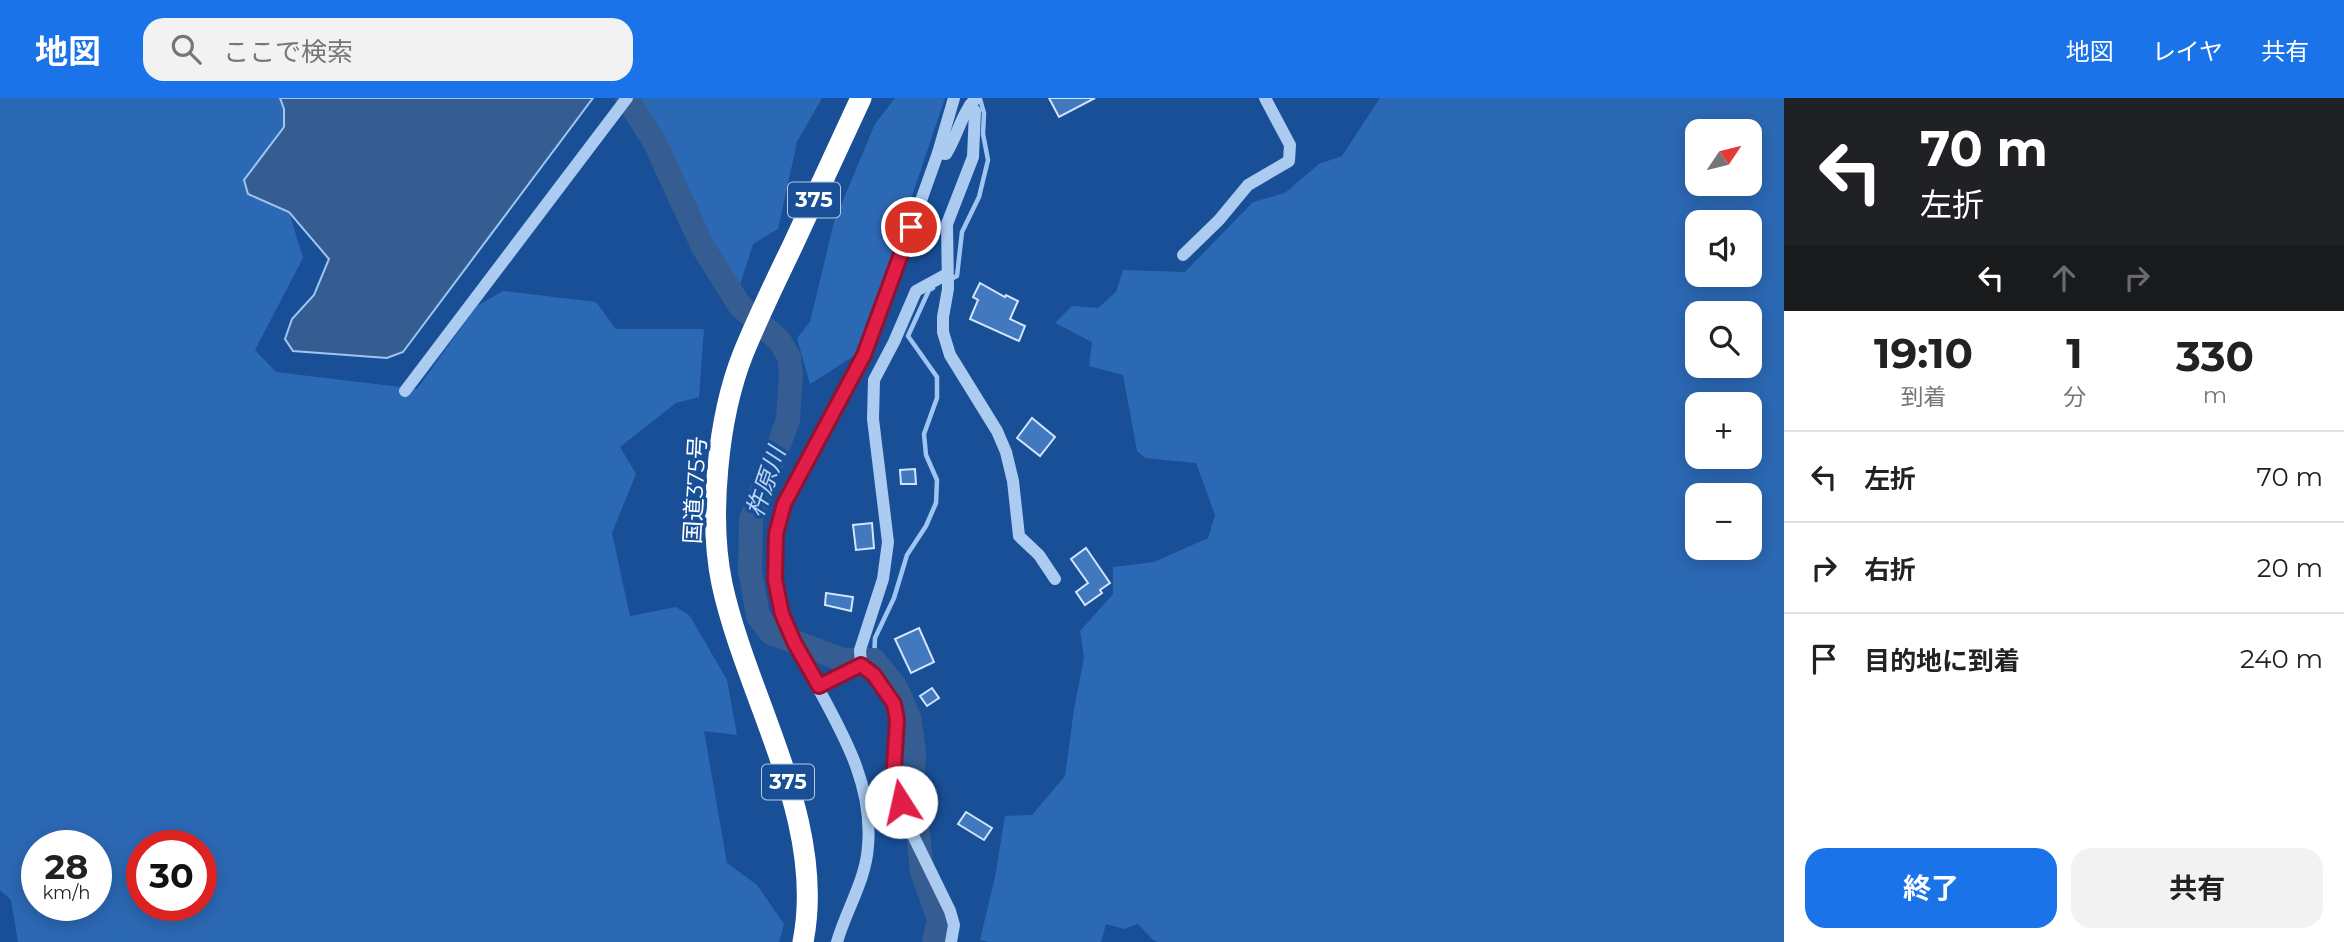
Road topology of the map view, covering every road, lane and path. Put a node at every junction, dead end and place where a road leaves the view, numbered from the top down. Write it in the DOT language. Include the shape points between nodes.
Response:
graph roads {
  1 [pos="627,98"];
  2 [pos="861,98"];
  3 [pos="954,98"];
  4 [pos="1265,98"];
  5 [pos="974,101"];
  6 [pos="938,153"];
  7 [pos="1183,255"];
  8 [pos="947,274"];
  9 [pos="405,391"];
  10 [pos="1055,579"];
  11 [pos="861,665"];
  12 [pos="819,686"];
  13 [pos="803,942"];
  14 [pos="837,942"];
  15 [pos="951,942"];
  1 -- 9 [label="street"];
  2 -- 13 [label="highway, 国道375号 / 375" via="742,356 724,425 716,508 722,583 790,790 807,865"];
  3 -- 6 [label="street"];
  4 -- 7 [label="street" via="1290,145 1289,161 1248,185"];
  5 -- 6 [label="street" via="964,112 951,147"];
  5 -- 8 [label="street" via="973,157 947,224"];
  6 -- 12 [label="street" via="876,327 784,504 776,534 775,580 782,614"];
  8 -- 10 [label="street" via="943,332 950,355 1006,452 1019,536"];
  8 -- 11 [label="street" via="916,291 874,380 873,419 888,542 883,579 860,650"];
  11 -- 12 [label="street"];
  11 -- 15 [label="street" via="894,704 894,767 902,808 950,911 954,925"];
  12 -- 14 [label="street" via="858,765 869,816 862,877"];
}
